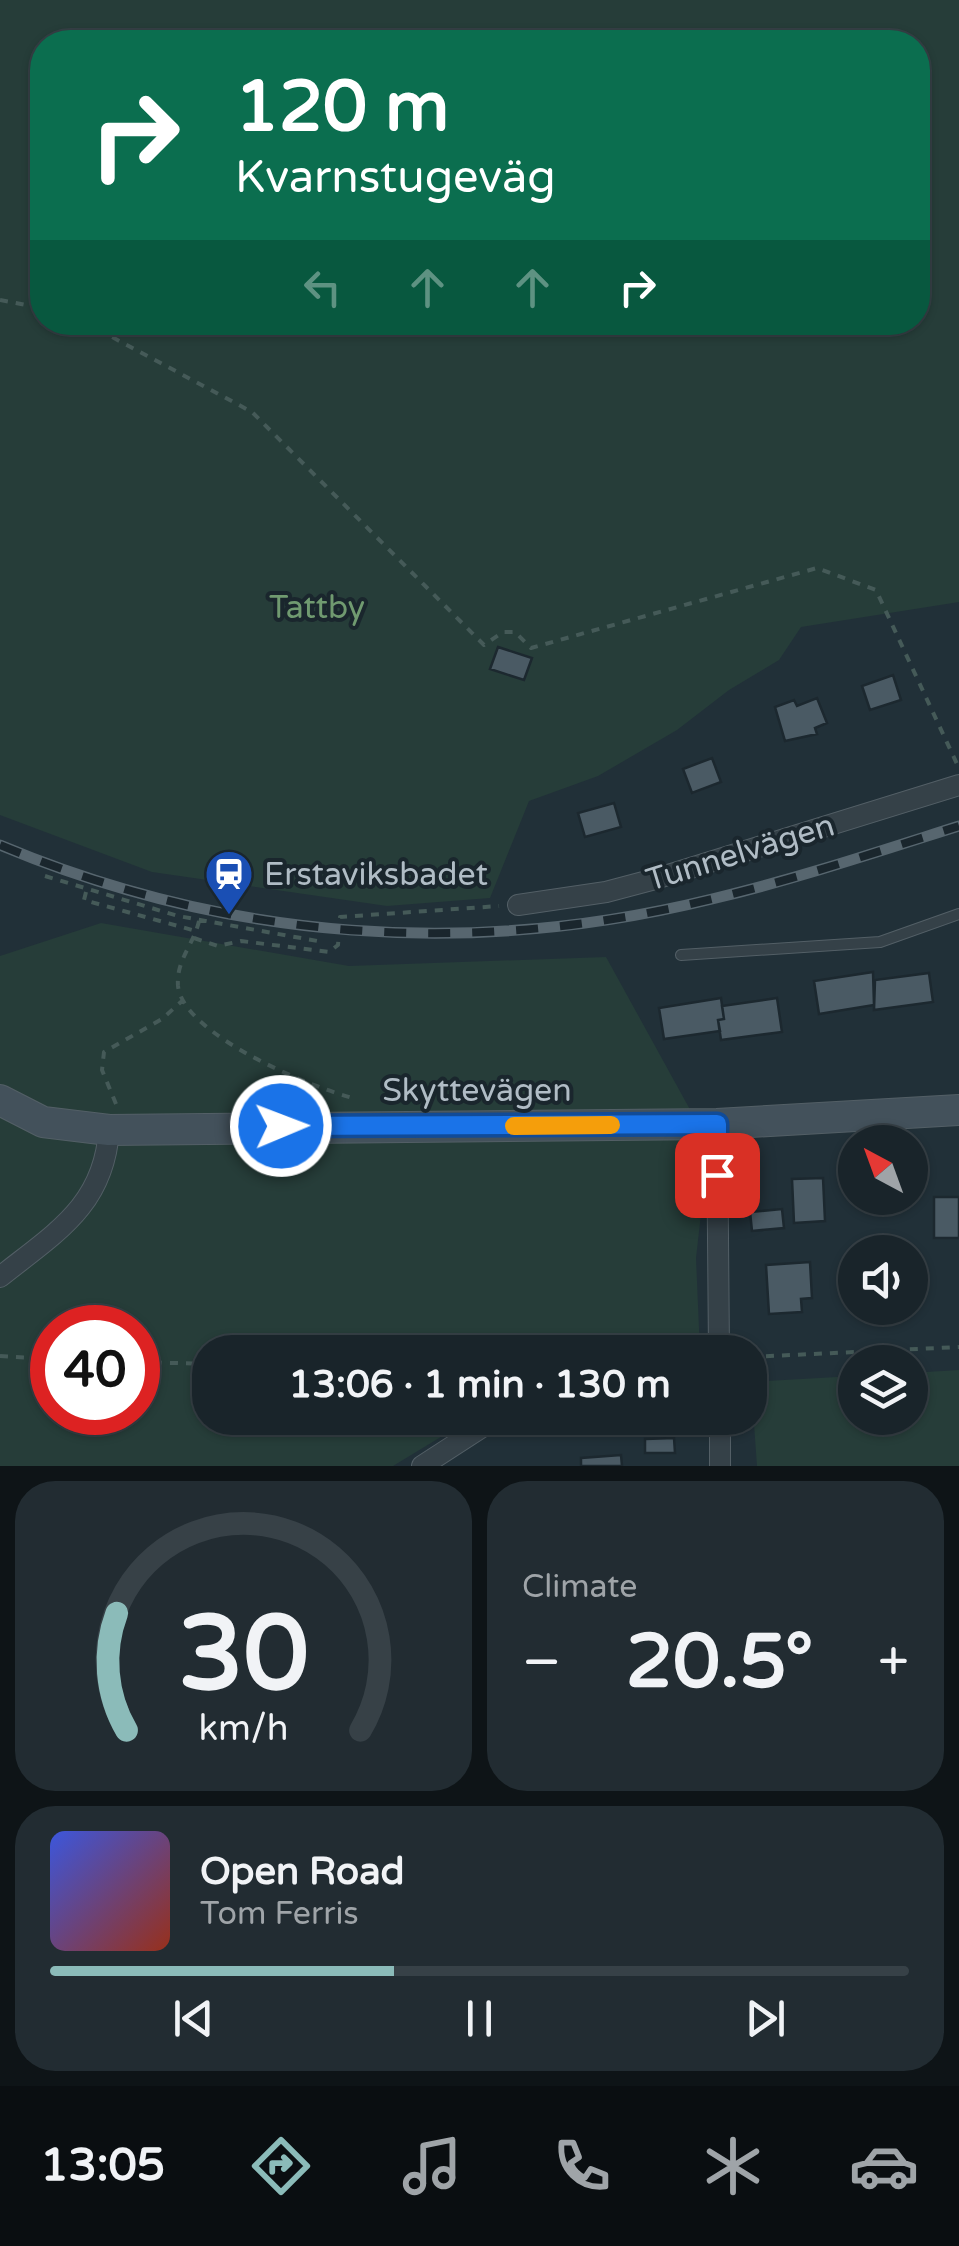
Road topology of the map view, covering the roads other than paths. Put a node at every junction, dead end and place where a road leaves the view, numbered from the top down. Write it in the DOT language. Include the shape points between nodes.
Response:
graph roads {
  1 [pos="959,785"];
  2 [pos="518,905"];
  3 [pos="959,914"];
  4 [pos="681,956"];
  5 [pos="0,1100"];
  6 [pos="959,1110"];
  7 [pos="115,1121"];
  8 [pos="717,1124"];
  9 [pos="0,1277"];
  10 [pos="719,1335"];
  11 [pos="470,1435"];
  12 [pos="720,1435"];
  13 [pos="422,1466"];
  14 [pos="720,1466"];
  1 -- 2 [label="street, Tunnelvägen" via="655,879"];
  3 -- 4 [label="lane" via="880,942"];
  5 -- 7 [label="street, Skyttevägen" via="43,1122"];
  6 -- 8 [label="street, Skyttevägen"];
  7 -- 8 [label="street, Skyttevägen"];
  7 -- 9 [label="street" via="106,1166 88,1199"];
  8 -- 10 [label="street"];
  11 -- 13 [label="street"];
  12 -- 14 [label="street"];
}
